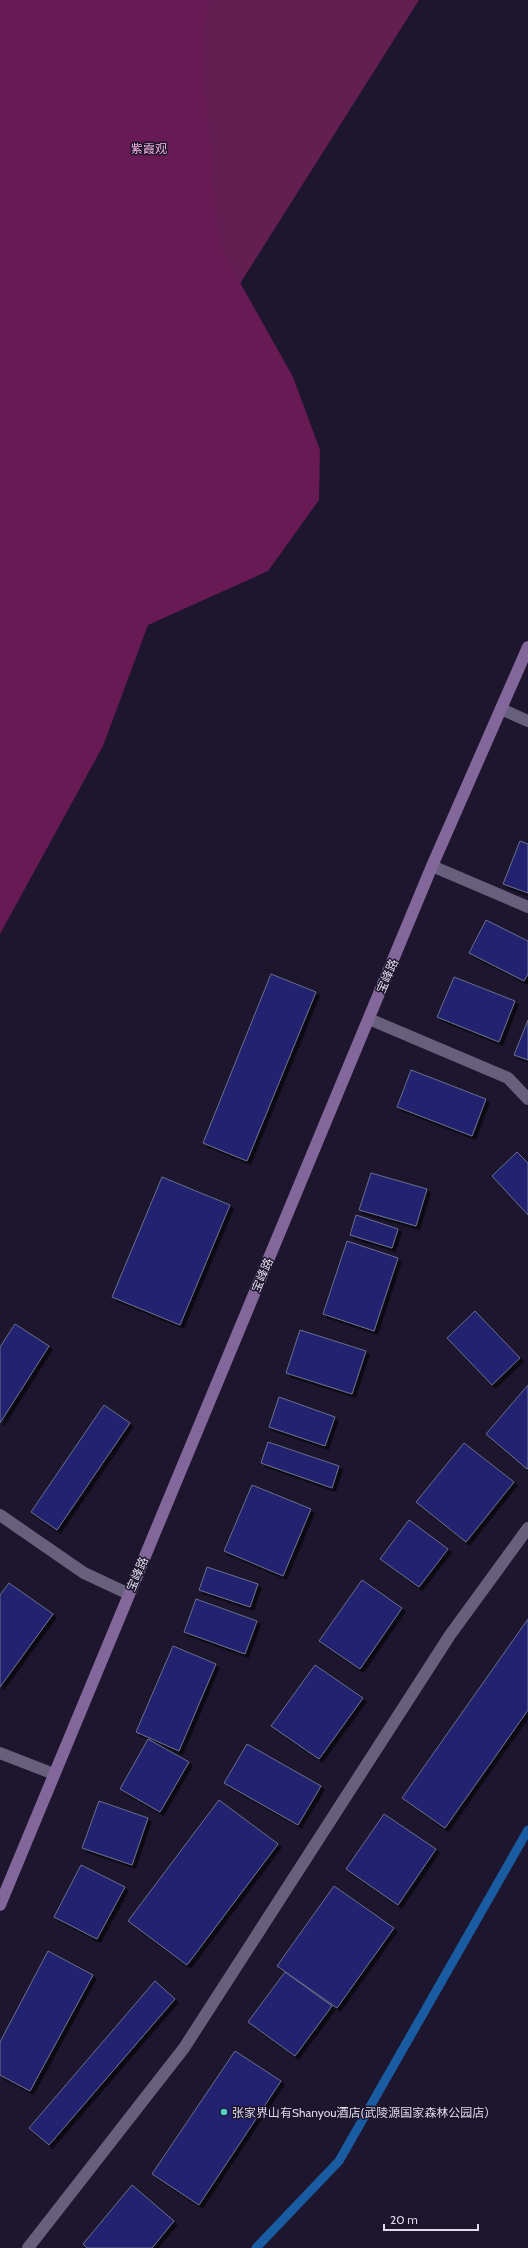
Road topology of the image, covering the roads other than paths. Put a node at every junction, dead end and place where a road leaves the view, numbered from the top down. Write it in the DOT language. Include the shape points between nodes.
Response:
graph roads {
  1 [pos="528,647"];
  2 [pos="501,709"];
  3 [pos="528,720"];
  4 [pos="432,866"];
  5 [pos="528,907"];
  6 [pos="368,1019"];
  7 [pos="528,1100"];
  8 [pos="0,1515"];
  9 [pos="528,1528"];
  10 [pos="128,1594"];
  11 [pos="0,1753"];
  12 [pos="54,1774"];
  13 [pos="0,1905"];
  14 [pos="28,2248"];
  1 -- 2 [label="street, 宝峰路"];
  2 -- 3 [label="street"];
  2 -- 4 [label="street, 宝峰路"];
  4 -- 5 [label="street"];
  4 -- 6 [label="street, 宝峰路"];
  6 -- 7 [label="street" via="508,1078"];
  6 -- 10 [label="street, 宝峰路"];
  8 -- 10 [label="street" via="84,1573"];
  9 -- 14 [label="street" via="450,1635 184,2048"];
  10 -- 12 [label="street, 宝峰路"];
  11 -- 12 [label="street"];
  12 -- 13 [label="street, 宝峰路"];
}
